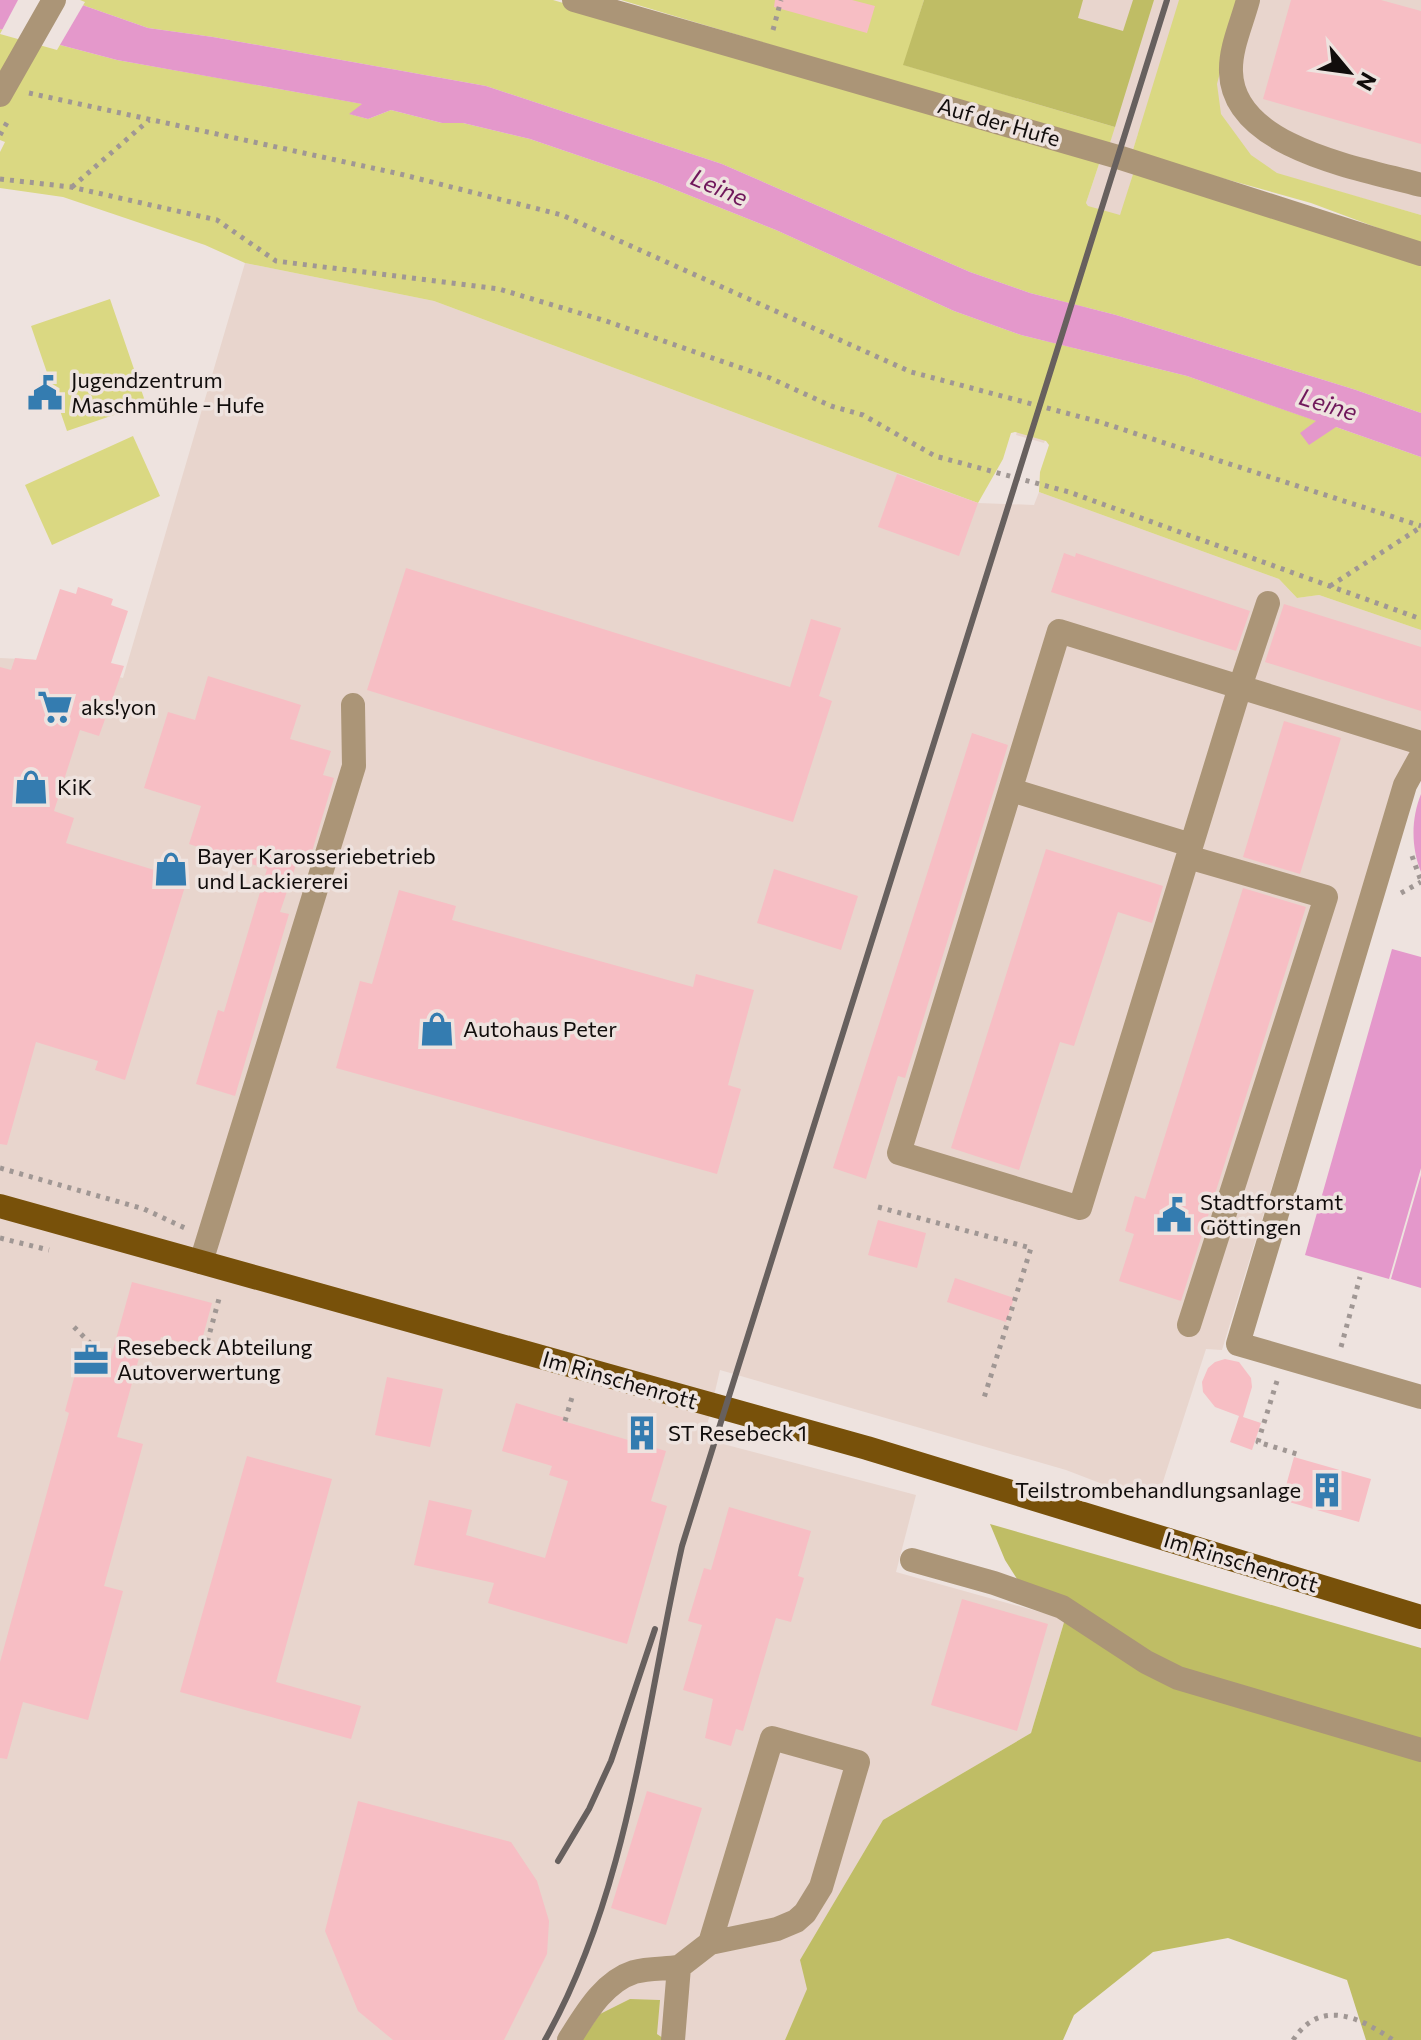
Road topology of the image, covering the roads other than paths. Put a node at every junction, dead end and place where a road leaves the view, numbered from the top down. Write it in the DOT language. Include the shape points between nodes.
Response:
graph roads {
  1 [pos="54,0"];
  2 [pos="574,0"];
  3 [pos="1248,0"];
  4 [pos="8,92"];
  5 [pos="1421,185"];
  6 [pos="1421,254"];
  7 [pos="1268,603"];
  8 [pos="1240,687"];
  9 [pos="353,705"];
  10 [pos="1421,743"];
  11 [pos="1421,756"];
  12 [pos="1011,790"];
  13 [pos="1190,851"];
  14 [pos="0,1206"];
  15 [pos="201,1262"];
  16 [pos="1189,1325"];
  17 [pos="1421,1397"];
  18 [pos="912,1560"];
  19 [pos="1421,1617"];
  20 [pos="1421,1750"];
  21 [pos="710,1943"];
  22 [pos="679,1967"];
  23 [pos="569,2040"];
  24 [pos="673,2040"];
  1 -- 4 [label="street"];
  2 -- 6 [label="street, Auf der Hufe" via="1118,157"];
  3 -- 5 [label="street" via="1231,71 1243,110 1266,132 1312,154"];
  7 -- 8 [label="street"];
  8 -- 10 [label="street"];
  8 -- 12 [label="street" via="1059,631"];
  8 -- 13 [label="street"];
  9 -- 15 [label="street" via="354,766"];
  11 -- 17 [label="street" via="1405,785 1238,1344"];
  12 -- 13 [label="street"];
  12 -- 13 [label="street" via="899,1153 1080,1208"];
  13 -- 16 [label="street" via="1326,897"];
  14 -- 15 [label="main road, Im Rinschenrott"];
  15 -- 19 [label="main road, Im Rinschenrott" via="867,1448"];
  18 -- 20 [label="street" via="1062,1607 1178,1678"];
  21 -- 21 [label="street" via="772,1738 858,1762 821,1887 805,1913 777,1929"];
  21 -- 22 [label="street"];
  22 -- 23 [label="street" via="621,1978 591,2006"];
  22 -- 24 [label="street"];
}
